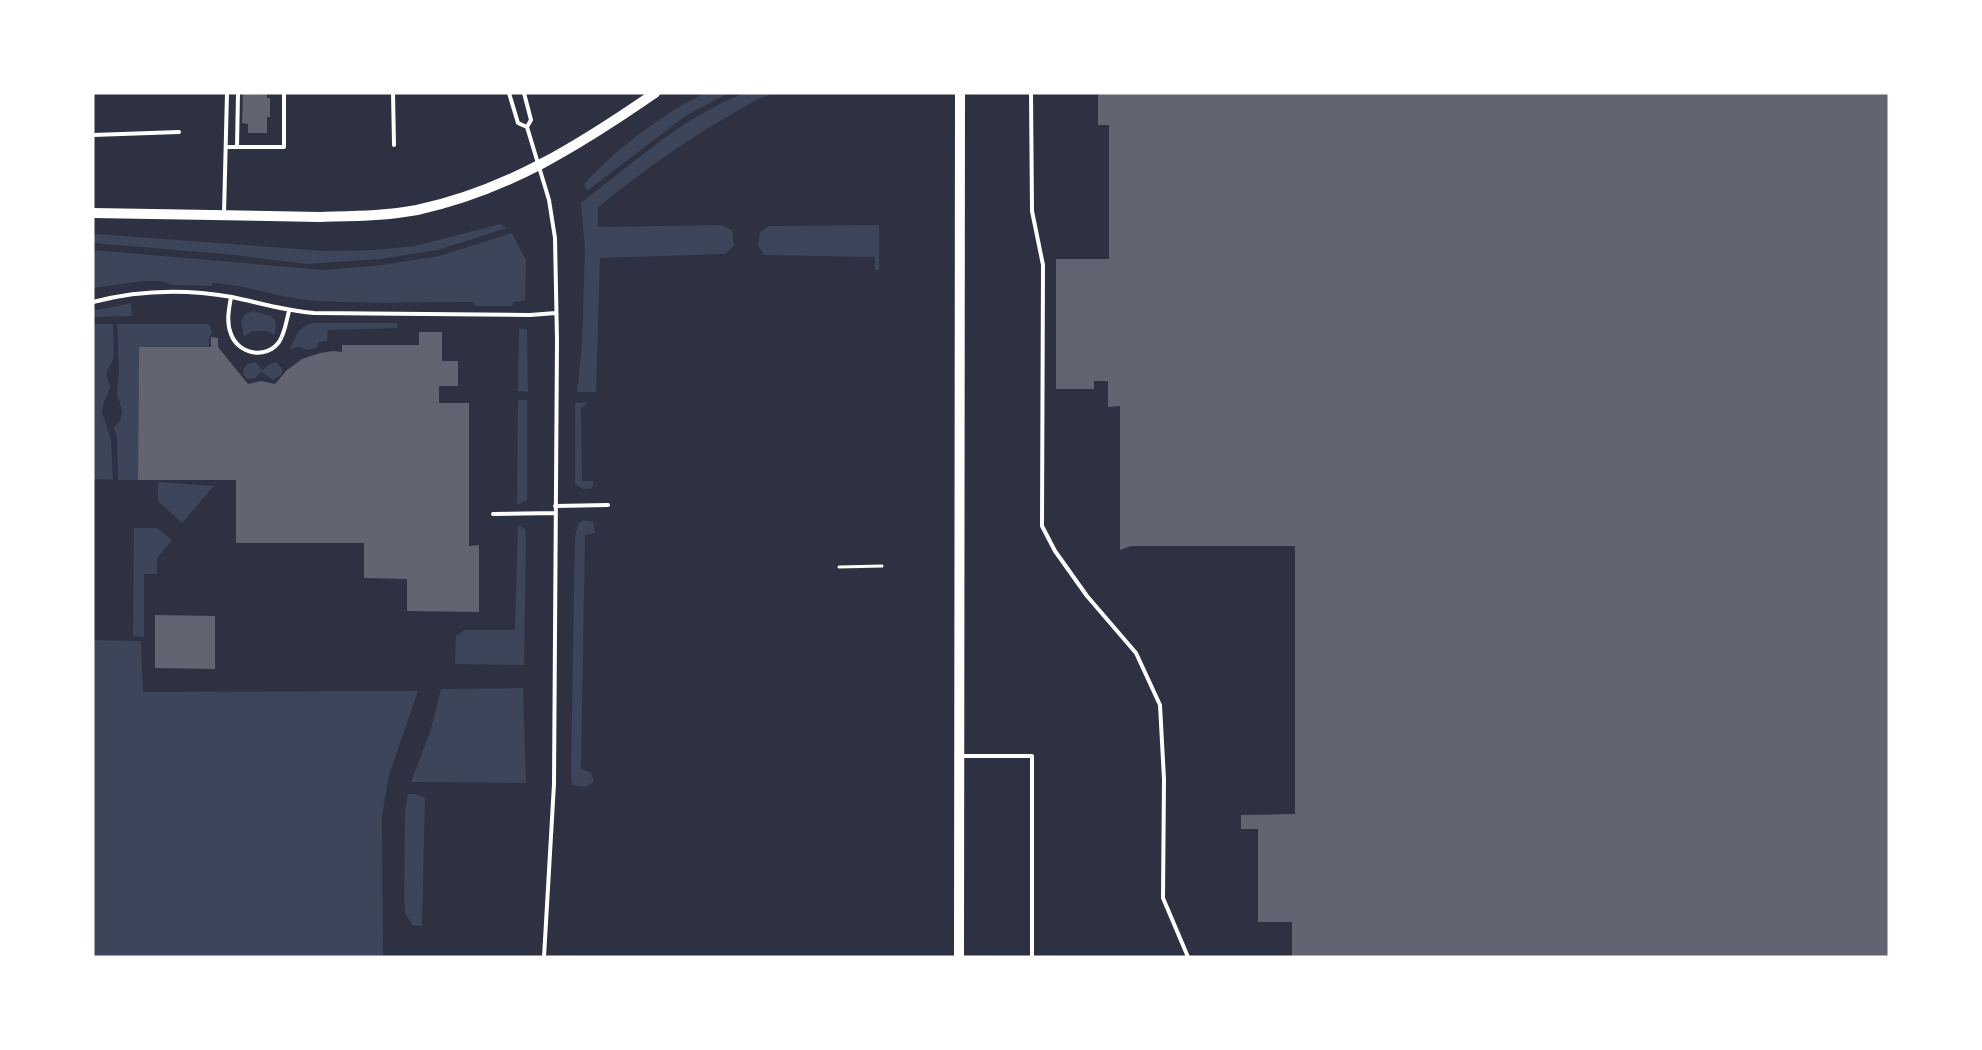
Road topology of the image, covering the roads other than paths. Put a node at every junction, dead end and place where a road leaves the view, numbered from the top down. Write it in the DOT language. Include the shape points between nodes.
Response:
graph roads {
  1 [pos="227,93"];
  2 [pos="238,93"];
  3 [pos="284,93"];
  4 [pos="393,93"];
  5 [pos="509,93"];
  6 [pos="524,93"];
  7 [pos="655,93"];
  8 [pos="960,93"];
  9 [pos="1031,93"];
  10 [pos="527,127"];
  11 [pos="179,132"];
  12 [pos="93,135"];
  13 [pos="394,145"];
  14 [pos="227,147"];
  15 [pos="237,147"];
  16 [pos="539,167"];
  17 [pos="93,213"];
  18 [pos="224,215"];
  19 [pos="231,297"];
  20 [pos="93,302"];
  21 [pos="289,311"];
  22 [pos="556,313"];
  23 [pos="608,505"];
  24 [pos="555,506"];
  25 [pos="555,513"];
  26 [pos="493,514"];
  27 [pos="959,756"];
  28 [pos="544,957"];
  29 [pos="960,957"];
  30 [pos="1032,957"];
  31 [pos="1188,957"];
  1 -- 14 [label="lane"];
  2 -- 15 [label="lane"];
  3 -- 15 [label="lane" via="284,147"];
  4 -- 13 [label="lane"];
  5 -- 10 [label="lane" via="518,123"];
  6 -- 10 [label="lane" via="531,120"];
  7 -- 16 [label="main road"];
  8 -- 27 [label="main road"];
  9 -- 31 [label="lane" via="1032,211 1043,265 1042,526 1088,596 1136,653 1160,705 1164,778 1162,898"];
  10 -- 16 [label="lane"];
  11 -- 12 [label="lane"];
  14 -- 15 [label="lane"];
  14 -- 18 [label="lane"];
  16 -- 18 [label="main road" via="475,194 414,210 332,217"];
  16 -- 22 [label="lane" via="555,238"];
  17 -- 18 [label="main road"];
  19 -- 20 [label="lane" via="185,291"];
  19 -- 21 [label="lane"];
  19 -- 21 [label="lane" via="231,335 237,345 257,354 278,344"];
  21 -- 22 [label="lane"];
  22 -- 24 [label="lane"];
  23 -- 24 [label="lane"];
  24 -- 25 [label="lane"];
  25 -- 26 [label="lane"];
  25 -- 28 [label="lane" via="554,784"];
  27 -- 29 [label="main road"];
  27 -- 30 [label="lane" via="1032,756"];
}
